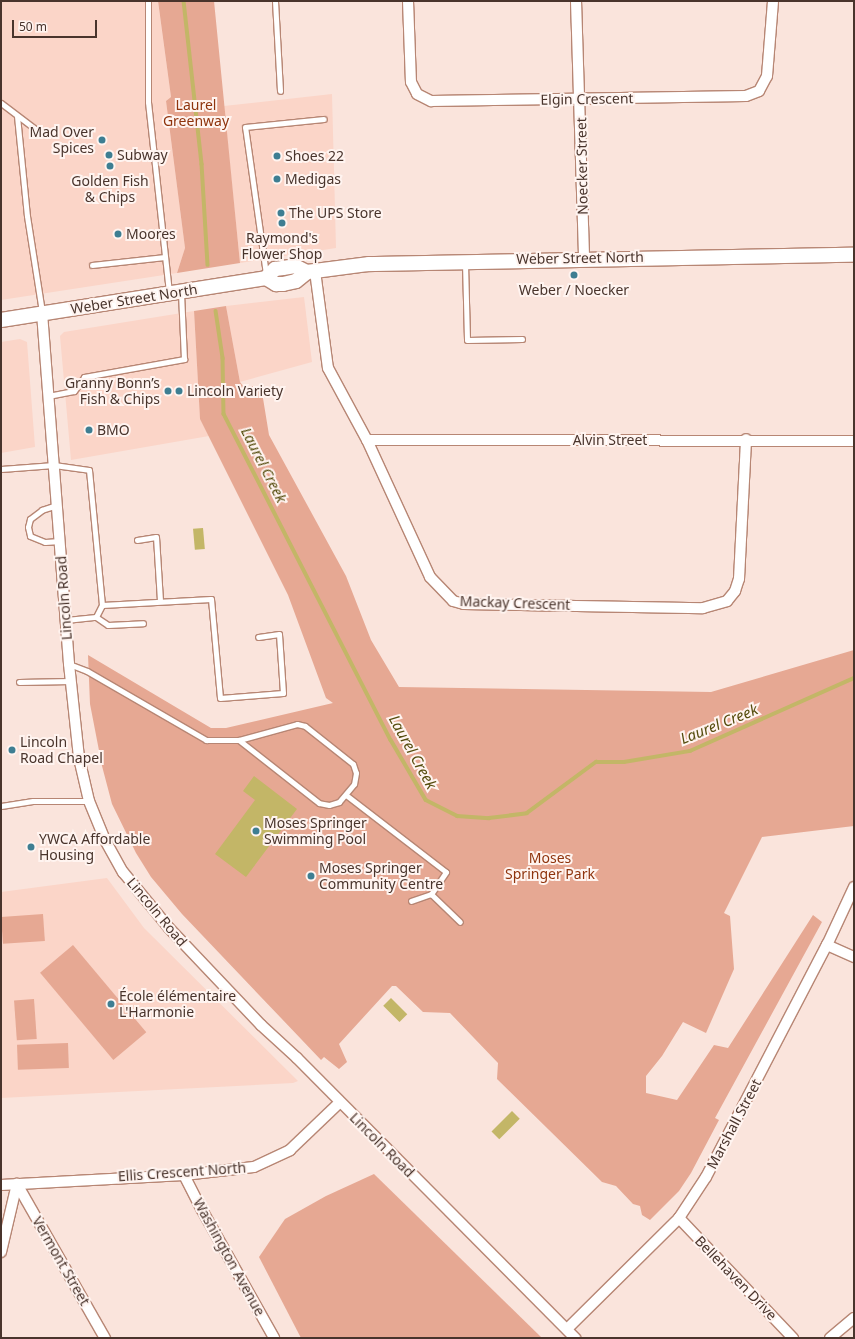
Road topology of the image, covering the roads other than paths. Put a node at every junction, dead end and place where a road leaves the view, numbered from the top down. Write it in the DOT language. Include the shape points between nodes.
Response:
graph roads {
  1 [pos="148,1"];
  2 [pos="275,1"];
  3 [pos="408,1"];
  4 [pos="576,1"];
  5 [pos="773,1"];
  6 [pos="280,91"];
  7 [pos="581,99"];
  8 [pos="1,103"];
  9 [pos="17,116"];
  10 [pos="324,119"];
  11 [pos="39,132"];
  12 [pos="854,256"];
  13 [pos="165,257"];
  14 [pos="584,258"];
  15 [pos="465,260"];
  16 [pos="92,265"];
  17 [pos="311,272"];
  18 [pos="266,278"];
  19 [pos="175,293"];
  20 [pos="42,313"];
  21 [pos="1,320"];
  22 [pos="522,340"];
  23 [pos="48,396"];
  24 [pos="746,439"];
  25 [pos="367,440"];
  26 [pos="854,441"];
  27 [pos="54,465"];
  28 [pos="1,468"];
  29 [pos="57,505"];
  30 [pos="136,540"];
  31 [pos="60,542"];
  32 [pos="160,601"];
  33 [pos="102,604"];
  34 [pos="96,617"];
  35 [pos="66,620"];
  36 [pos="143,622"];
  37 [pos="258,637"];
  38 [pos="69,664"];
  39 [pos="71,681"];
  40 [pos="19,682"];
  41 [pos="239,740"];
  42 [pos="346,795"];
  43 [pos="89,801"];
  44 [pos="1,806"];
  45 [pos="854,887"];
  46 [pos="431,894"];
  47 [pos="411,901"];
  48 [pos="460,922"];
  49 [pos="827,945"];
  50 [pos="854,957"];
  51 [pos="340,1102"];
  52 [pos="184,1175"];
  53 [pos="17,1184"];
  54 [pos="1,1185"];
  55 [pos="679,1218"];
  56 [pos="1,1252"];
  57 [pos="854,1318"];
  58 [pos="566,1329"];
  59 [pos="105,1338"];
  60 [pos="274,1338"];
  61 [pos="575,1338"];
  62 [pos="793,1338"];
  63 [pos="830,1338"];
  1 -- 13 [label="lane" via="148,102"];
  2 -- 6 [label="lane"];
  3 -- 7 [label="street, Elgin Crescent" via="411,82 417,94 432,101"];
  4 -- 7 [label="street, Noecker Street"];
  5 -- 7 [label="street, Elgin Crescent" via="767,76 759,91 746,96"];
  7 -- 14 [label="street, Noecker Street"];
  8 -- 9 [label="lane"];
  9 -- 11 [label="lane"];
  9 -- 20 [label="lane" via="27,216"];
  10 -- 18 [label="lane" via="245,127"];
  12 -- 14 [label="main road, Weber Street North"];
  13 -- 16 [label="lane"];
  13 -- 19 [label="lane"];
  14 -- 15 [label="main road, Weber Street North"];
  15 -- 17 [label="main road, Weber Street North" via="369,264"];
  15 -- 22 [label="lane" via="467,340"];
  17 -- 18 [label="main road, Weber Street North" via="296,282 283,284 276,284"];
  17 -- 25 [label="street, Mackay Crescent" via="328,368"];
  18 -- 19 [label="main road, Weber Street North"];
  19 -- 20 [label="main road, Weber Street North"];
  19 -- 23 [label="lane" via="184,359 84,378 74,391"];
  20 -- 21 [label="main road, Weber Street North"];
  20 -- 23 [label="street, Lincoln Road"];
  23 -- 27 [label="street, Lincoln Road"];
  24 -- 25 [label="street, Alvin Street"];
  24 -- 25 [label="street, Mackay Crescent" via="739,579 735,591 727,601 703,608 464,604 453,601 430,577"];
  24 -- 26 [label="street, Alvin Street"];
  27 -- 28 [label="lane"];
  27 -- 29 [label="street, Lincoln Road"];
  27 -- 33 [label="lane" via="89,470"];
  29 -- 31 [label="street, Lincoln Road"];
  29 -- 31 [label="lane" via="36,514 30,519 28,527 30,536 45,542"];
  30 -- 32 [label="lane" via="156,537"];
  31 -- 35 [label="street, Lincoln Road"];
  32 -- 33 [label="lane"];
  32 -- 37 [label="lane" via="211,599 220,698 283,694 279,634"];
  33 -- 34 [label="lane"];
  34 -- 35 [label="lane"];
  34 -- 36 [label="lane" via="108,625"];
  35 -- 38 [label="street, Lincoln Road"];
  38 -- 39 [label="street, Lincoln Road"];
  38 -- 41 [label="lane" via="87,671 206,740"];
  39 -- 40 [label="lane"];
  39 -- 43 [label="street, Lincoln Road" via="80,758"];
  41 -- 42 [label="lane" via="319,803 329,805 339,802"];
  41 -- 42 [label="lane" via="297,724 305,726 353,764 356,773 354,784"];
  42 -- 46 [label="lane" via="446,872"];
  43 -- 44 [label="lane" via="33,801"];
  43 -- 51 [label="street, Lincoln Road" via="104,840 123,872 164,922 261,1025"];
  45 -- 49 [label="street, Marshall Street"];
  46 -- 47 [label="lane"];
  46 -- 48 [label="lane"];
  49 -- 50 [label="street"];
  49 -- 55 [label="street, Marshall Street" via="706,1177"];
  51 -- 52 [label="street, Ellis Crescent North" via="307,1136 271,1160 254,1167"];
  51 -- 58 [label="street, Lincoln Road"];
  52 -- 53 [label="street, Ellis Crescent North"];
  52 -- 60 [label="street, Washington Avenue"];
  53 -- 54 [label="street, Ellis Crescent North"];
  53 -- 56 [label="street"];
  53 -- 59 [label="street, Vermont Street"];
  55 -- 58 [label="street, Marshall Street"];
  55 -- 62 [label="street, Bellehaven Drive"];
  57 -- 63 [label="street"];
  58 -- 61 [label="street, Lincoln Road"];
}
